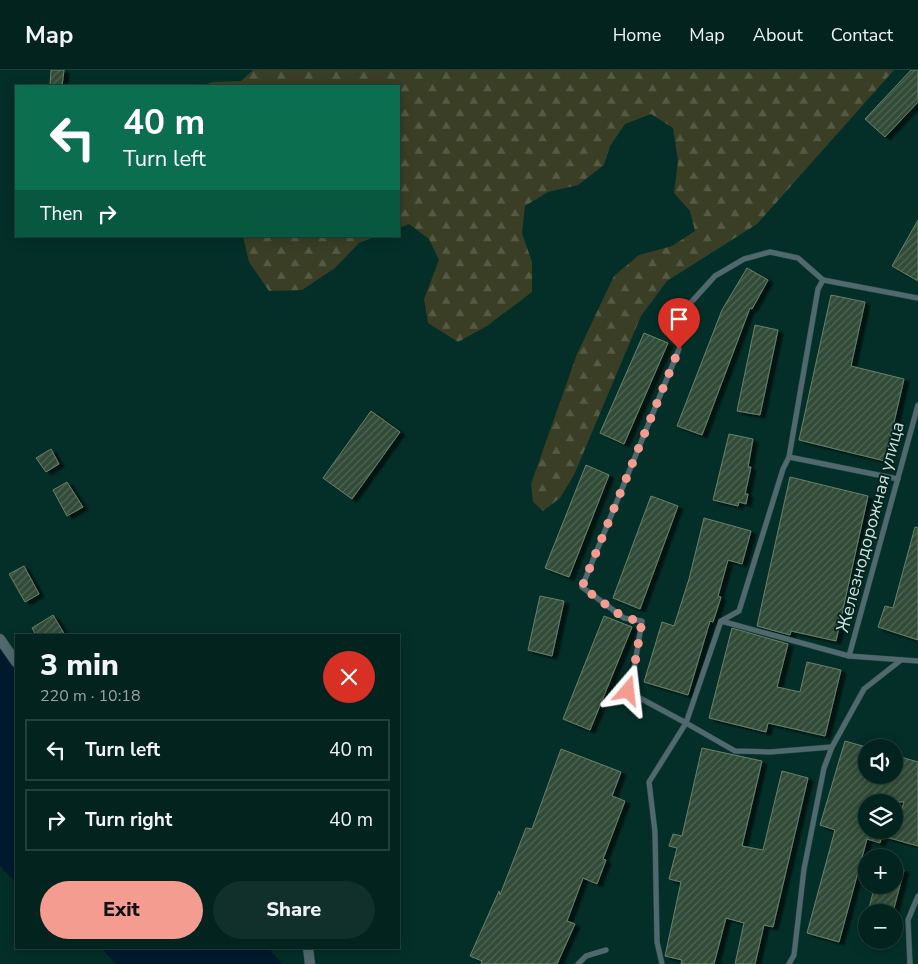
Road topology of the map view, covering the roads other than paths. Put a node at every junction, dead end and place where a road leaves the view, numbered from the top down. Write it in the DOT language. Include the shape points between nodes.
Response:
graph roads {
  1 [pos="823,280"];
  2 [pos="918,298"];
  3 [pos="666,330"];
  4 [pos="679,349"];
  5 [pos="918,406"];
  6 [pos="789,457"];
  7 [pos="898,479"];
  8 [pos="721,621"];
  9 [pos="0,639"];
  10 [pos="850,656"];
  11 [pos="902,659"];
  12 [pos="918,660"];
  13 [pos="15,661"];
  14 [pos="686,723"];
  15 [pos="832,747"];
  16 [pos="918,896"];
  17 [pos="308,949"];
  18 [pos="606,950"];
  19 [pos="310,964"];
  20 [pos="578,964"];
  21 [pos="662,964"];
  22 [pos="789,964"];
  23 [pos="910,964"];
  1 -- 2 [label="lane"];
  1 -- 3 [label="lane" via="798,258 770,252 744,259 715,276"];
  1 -- 6 [label="lane" via="818,289"];
  4 -- 14 [label="lane" via="582,587 624,618 642,621 628,691"];
  5 -- 7 [label="lane, Железнодорожная улица"];
  6 -- 7 [label="lane"];
  6 -- 8 [label="lane" via="739,611"];
  7 -- 10 [label="lane, Железнодорожная улица"];
  8 -- 10 [label="lane, Железнодорожная улица"];
  8 -- 14 [label="lane"];
  9 -- 13 [label="street"];
  10 -- 11 [label="lane, Железнодорожная улица"];
  11 -- 12 [label="lane, Железнодорожная улица"];
  11 -- 15 [label="lane" via="864,689"];
  14 -- 15 [label="lane" via="736,751"];
  14 -- 21 [label="lane" via="649,782 655,832 657,942"];
  15 -- 22 [label="lane" via="824,768 804,869 794,955"];
  16 -- 23 [label="lane" via="908,920"];
  17 -- 19 [label="street"];
  18 -- 20 [label="lane" via="586,956"];
}
